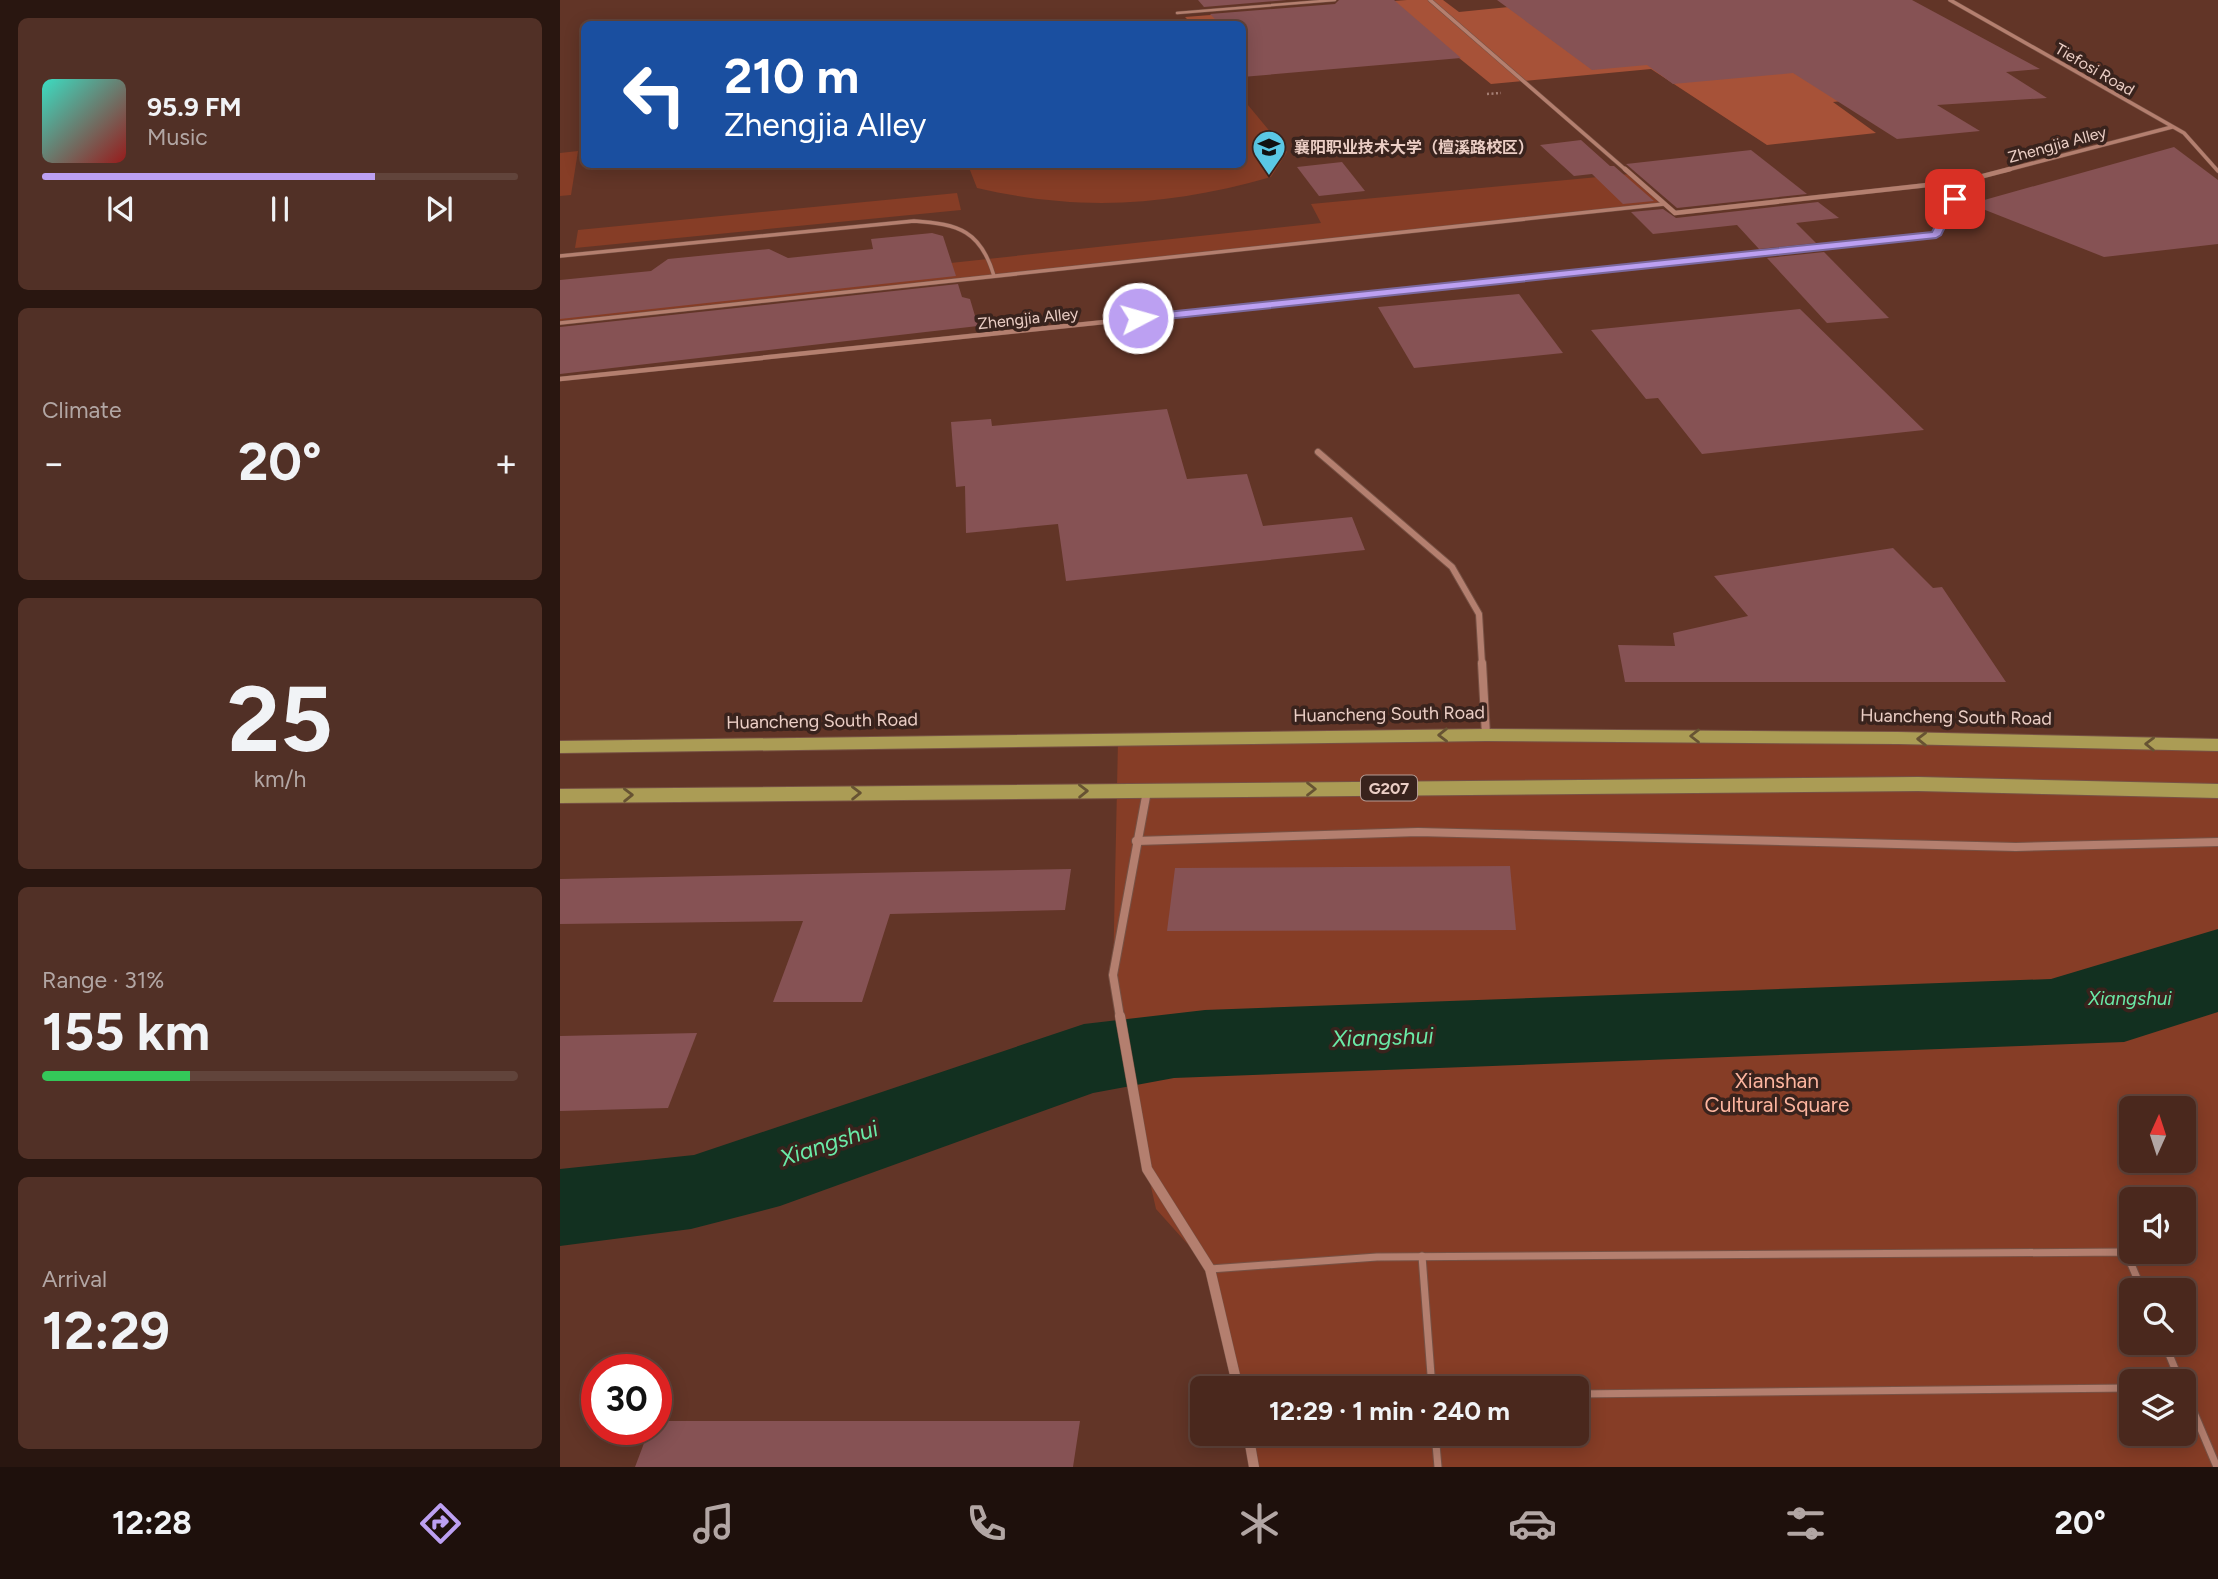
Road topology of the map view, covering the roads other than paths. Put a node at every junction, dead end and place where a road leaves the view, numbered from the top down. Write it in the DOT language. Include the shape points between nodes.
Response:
graph roads {
  1 [pos="1335,0"];
  2 [pos="1430,0"];
  3 [pos="1950,0"];
  4 [pos="1177,13"];
  5 [pos="2172,127"];
  6 [pos="2218,171"];
  7 [pos="1964,181"];
  8 [pos="1664,204"];
  9 [pos="560,256"];
  10 [pos="994,276"];
  11 [pos="560,323"];
  12 [pos="560,379"];
  13 [pos="1318,452"];
  14 [pos="1486,735"];
  15 [pos="2218,745"];
  16 [pos="560,747"];
  17 [pos="1147,790"];
  18 [pos="2218,792"];
  19 [pos="560,796"];
  20 [pos="1136,841"];
  21 [pos="2218,842"];
  22 [pos="1422,1256"];
  23 [pos="1210,1269"];
  24 [pos="2137,1278"];
  25 [pos="1235,1376"];
  26 [pos="1431,1376"];
  27 [pos="2119,1388"];
  28 [pos="1589,1394"];
  29 [pos="2196,1417"];
  30 [pos="1250,1446"];
  31 [pos="1437,1446"];
  32 [pos="1254,1467"];
  33 [pos="1438,1467"];
  34 [pos="2217,1467"];
  1 -- 4 [label="lane"];
  2 -- 8 [label="street"];
  3 -- 5 [label="street, Tiefosi Road"];
  5 -- 6 [label="street, Tiefosi Road"];
  5 -- 7 [label="street, Zhengjia Alley"];
  7 -- 8 [label="street" via="1675,213"];
  7 -- 12 [label="street, Zhengjia Alley" via="1936,235"];
  8 -- 10 [label="lane"];
  9 -- 10 [label="lane" via="934,221 983,245"];
  10 -- 11 [label="lane"];
  13 -- 14 [label="street" via="1452,567 1479,614"];
  15 -- 14 [label="highway, Huancheng South Road, one-way"];
  14 -- 16 [label="highway, Huancheng South Road, one-way"];
  17 -- 18 [label="highway, G207, one-way" via="1918,785"];
  19 -- 17 [label="highway, G207, one-way"];
  17 -- 20 [label="street"];
  20 -- 21 [label="street" via="1418,832 2016,847"];
  20 -- 23 [label="street" via="1113,975 1147,1169"];
  22 -- 23 [label="lane"];
  22 -- 24 [label="lane" via="2126,1252"];
  22 -- 26 [label="lane"];
  23 -- 25 [label="street"];
  27 -- 28 [label="lane"];
  29 -- 34 [label="lane"];
  30 -- 32 [label="street"];
  31 -- 33 [label="lane"];
}
